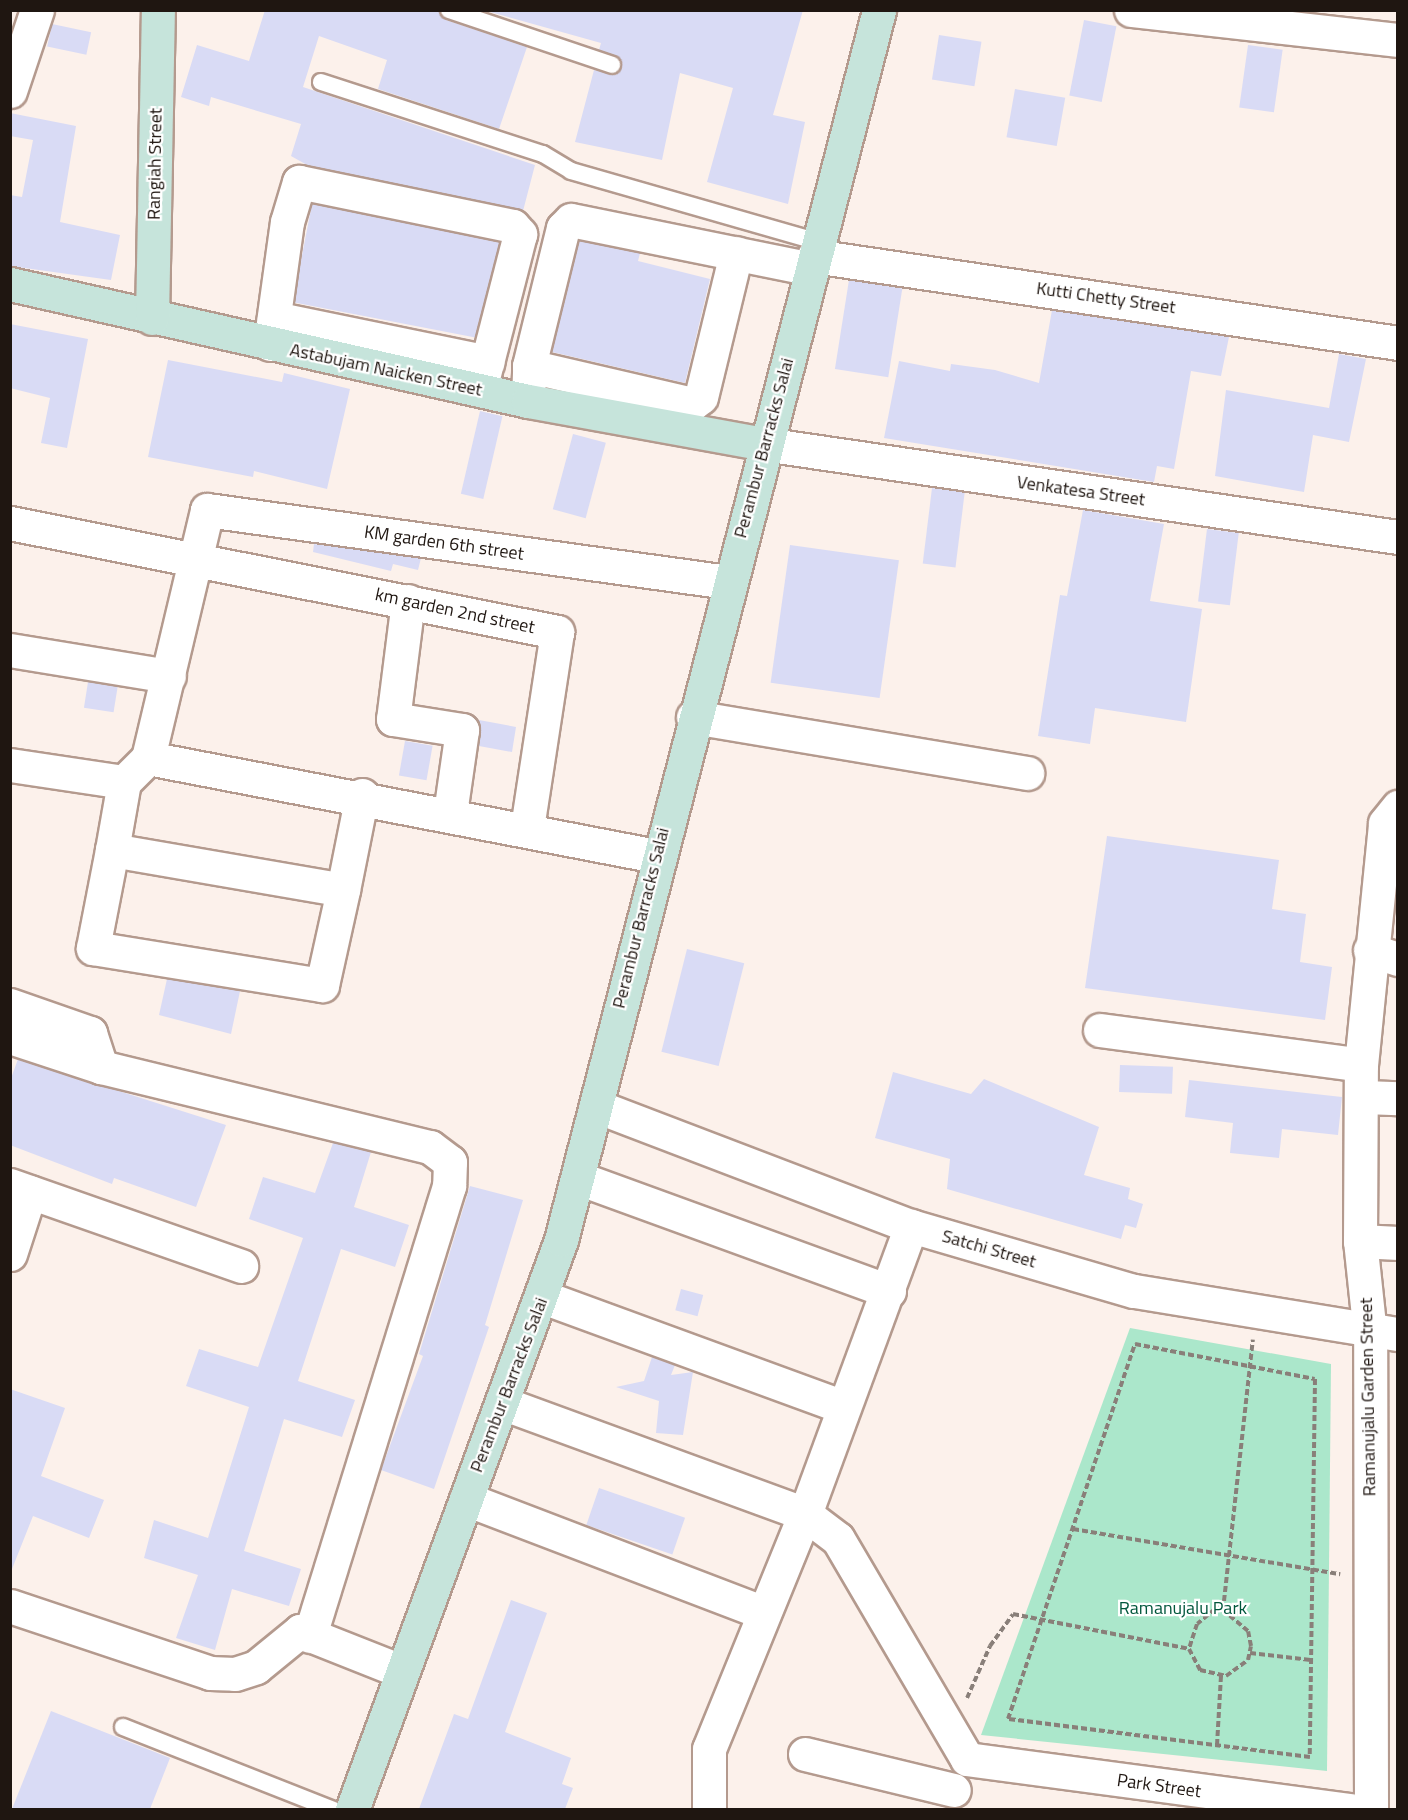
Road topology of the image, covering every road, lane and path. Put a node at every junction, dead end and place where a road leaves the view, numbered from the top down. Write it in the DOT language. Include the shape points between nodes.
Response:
graph roads {
  1 [pos="37,10"];
  2 [pos="158,10"];
  3 [pos="449,10"];
  4 [pos="879,10"];
  5 [pos="1131,10"];
  6 [pos="1398,40"];
  7 [pos="612,65"];
  8 [pos="321,82"];
  9 [pos="10,92"];
  10 [pos="735,253"];
  11 [pos="814,256"];
  12 [pos="10,284"];
  13 [pos="152,318"];
  14 [pos="272,331"];
  15 [pos="1398,343"];
  16 [pos="529,366"];
  17 [pos="484,376"];
  18 [pos="528,401"];
  19 [pos="764,444"];
  20 [pos="10,523"];
  21 [pos="1398,537"];
  22 [pos="194,557"];
  23 [pos="728,582"];
  24 [pos="408,601"];
  25 [pos="10,650"];
  26 [pos="169,676"];
  27 [pos="693,717"];
  28 [pos="148,758"];
  29 [pos="10,765"];
  30 [pos="1027,773"];
  31 [pos="124,782"];
  32 [pos="362,795"];
  33 [pos="1398,807"];
  34 [pos="450,813"];
  35 [pos="527,828"];
  36 [pos="112,850"];
  37 [pos="656,855"];
  38 [pos="344,890"];
  39 [pos="1384,954"];
  40 [pos="10,1005"];
  41 [pos="1100,1030"];
  42 [pos="10,1037"];
  43 [pos="101,1067"];
  44 [pos="1362,1081"];
  45 [pos="1398,1098"];
  46 [pos="596,1107"];
  47 [pos="578,1178"];
  48 [pos="20,1189"];
  49 [pos="911,1226"];
  50 [pos="1360,1241"];
  51 [pos="1398,1243"];
  52 [pos="10,1254"];
  53 [pos="241,1266"];
  54 [pos="889,1291"];
  55 [pos="543,1297"];
  56 [pos="1256,1313"];
  57 [pos="1384,1334"];
  58 [pos="1250,1366"];
  59 [pos="502,1403"];
  60 [pos="843,1407"];
  61 [pos="466,1499"];
  62 [pos="806,1514"];
  63 [pos="1072,1529"];
  64 [pos="1229,1555"];
  65 [pos="1312,1569"];
  66 [pos="1370,1580"];
  67 [pos="10,1606"];
  68 [pos="1224,1610"];
  69 [pos="764,1613"];
  70 [pos="1042,1619"];
  71 [pos="310,1636"];
  72 [pos="1189,1649"];
  73 [pos="1250,1653"];
  74 [pos="1311,1660"];
  75 [pos="401,1671"];
  76 [pos="1221,1676"];
  77 [pos="946,1725"];
  78 [pos="123,1727"];
  79 [pos="1217,1745"];
  80 [pos="805,1754"];
  81 [pos="966,1759"];
  82 [pos="951,1800"];
  83 [pos="1212,1801"];
  84 [pos="334,1809"];
  85 [pos="352,1809"];
  86 [pos="709,1809"];
  87 [pos="1351,1809"];
  88 [pos="1371,1809"];
  1 -- 9 [label="street"];
  2 -- 13 [label="main road, Rangiah Street"];
  3 -- 7 [label="lane"];
  4 -- 11 [label="main road, Perambur Barracks Salai"];
  5 -- 6 [label="street"];
  8 -- 11 [label="lane" via="543,154 571,171"];
  10 -- 11 [label="street, Kutti Chetty Street"];
  10 -- 16 [label="street, Kutti Chetty Street" via="571,220 563,228"];
  10 -- 16 [label="street" via="702,397 692,404"];
  11 -- 15 [label="street, Kutti Chetty Street"];
  11 -- 19 [label="main road, Perambur Barracks Salai"];
  12 -- 13 [label="main road, Astabujam Naicken Street"];
  13 -- 14 [label="main road, Astabujam Naicken Street"];
  14 -- 17 [label="main road, Astabujam Naicken Street"];
  14 -- 17 [label="street" via="292,195 304,181 519,230"];
  16 -- 18 [label="street"];
  17 -- 18 [label="main road, Astabujam Naicken Street"];
  18 -- 19 [label="main road, Astabujam Naicken Street"];
  19 -- 21 [label="street, Venkatesa Street"];
  19 -- 23 [label="main road, Perambur Barracks Salai"];
  20 -- 22 [label="street, km garden 2nd street"];
  22 -- 23 [label="street, KM garden 6th street" via="207,510"];
  22 -- 24 [label="street, km garden 2nd street"];
  22 -- 26 [label="street"];
  23 -- 27 [label="main road, Perambur Barracks Salai"];
  24 -- 34 [label="street" via="393,719 462,730"];
  24 -- 35 [label="street, km garden 2nd street" via="557,632"];
  25 -- 26 [label="street"];
  26 -- 28 [label="street"];
  27 -- 30 [label="street"];
  27 -- 37 [label="main road, Perambur Barracks Salai"];
  28 -- 31 [label="street"];
  28 -- 32 [label="street"];
  29 -- 31 [label="street"];
  31 -- 36 [label="street"];
  32 -- 34 [label="street"];
  32 -- 38 [label="street"];
  33 -- 39 [label="street, Ramanujalu Garden Street" via="1385,823"];
  34 -- 35 [label="street"];
  35 -- 37 [label="street"];
  36 -- 38 [label="street"];
  36 -- 38 [label="street" via="93,948 322,985"];
  37 -- 46 [label="main road, Perambur Barracks Salai"];
  39 -- 44 [label="street, Ramanujalu Garden Street"];
  40 -- 43 [label="street" via="90,1034"];
  41 -- 44 [label="street"];
  42 -- 43 [label="street"];
  43 -- 71 [label="street" via="430,1147 450,1162 449,1186"];
  44 -- 45 [label="street"];
  44 -- 50 [label="street, Ramanujalu Garden Street"];
  46 -- 47 [label="main road, Perambur Barracks Salai"];
  46 -- 49 [label="street, Satchi Street"];
  47 -- 54 [label="street"];
  47 -- 55 [label="main road, Perambur Barracks Salai"];
  48 -- 52 [label="street"];
  48 -- 53 [label="street"];
  49 -- 54 [label="street"];
  49 -- 56 [label="street, Satchi Street" via="1134,1291"];
  50 -- 51 [label="street"];
  50 -- 57 [label="street, Ramanujalu Garden Street"];
  54 -- 60 [label="street"];
  55 -- 59 [label="main road, Perambur Barracks Salai"];
  55 -- 60 [label="street"];
  56 -- 57 [label="street, Satchi Street"];
  56 -- 58 [label="path"];
  57 -- 66 [label="street, Ramanujalu Garden Street"];
  58 -- 63 [label="path" via="1136,1344"];
  58 -- 64 [label="path"];
  58 -- 65 [label="path" via="1315,1379"];
  59 -- 61 [label="main road, Perambur Barracks Salai"];
  59 -- 62 [label="street"];
  60 -- 62 [label="street"];
  61 -- 69 [label="street"];
  61 -- 75 [label="main road, Perambur Barracks Salai"];
  62 -- 69 [label="street"];
  62 -- 77 [label="street" via="838,1539"];
  63 -- 64 [label="path"];
  63 -- 70 [label="path"];
  64 -- 65 [label="path"];
  64 -- 68 [label="path"];
  65 -- 66 [label="path"];
  65 -- 74 [label="path"];
  66 -- 88 [label="street, Ramanujalu Garden Street"];
  67 -- 71 [label="street" via="210,1674 235,1674 256,1667 300,1632"];
  68 -- 72 [label="path" via="1215,1609 1197,1623"];
  68 -- 73 [label="path" via="1248,1631"];
  69 -- 86 [label="street" via="709,1749"];
  70 -- 72 [label="path"];
  70 -- 77 [label="path" via="1013,1614 990,1646 969,1696"];
  70 -- 79 [label="path" via="1008,1719"];
  71 -- 75 [label="street"];
  72 -- 76 [label="path" via="1200,1670"];
  73 -- 74 [label="path"];
  73 -- 76 [label="path" via="1239,1671"];
  74 -- 79 [label="path" via="1310,1756"];
  75 -- 85 [label="main road, Perambur Barracks Salai"];
  76 -- 79 [label="path"];
  77 -- 81 [label="street"];
  78 -- 84 [label="lane"];
  80 -- 82 [label="street"];
  81 -- 82 [label="street"];
  81 -- 83 [label="street, Park Street"];
  83 -- 87 [label="street, Park Street"];
}
